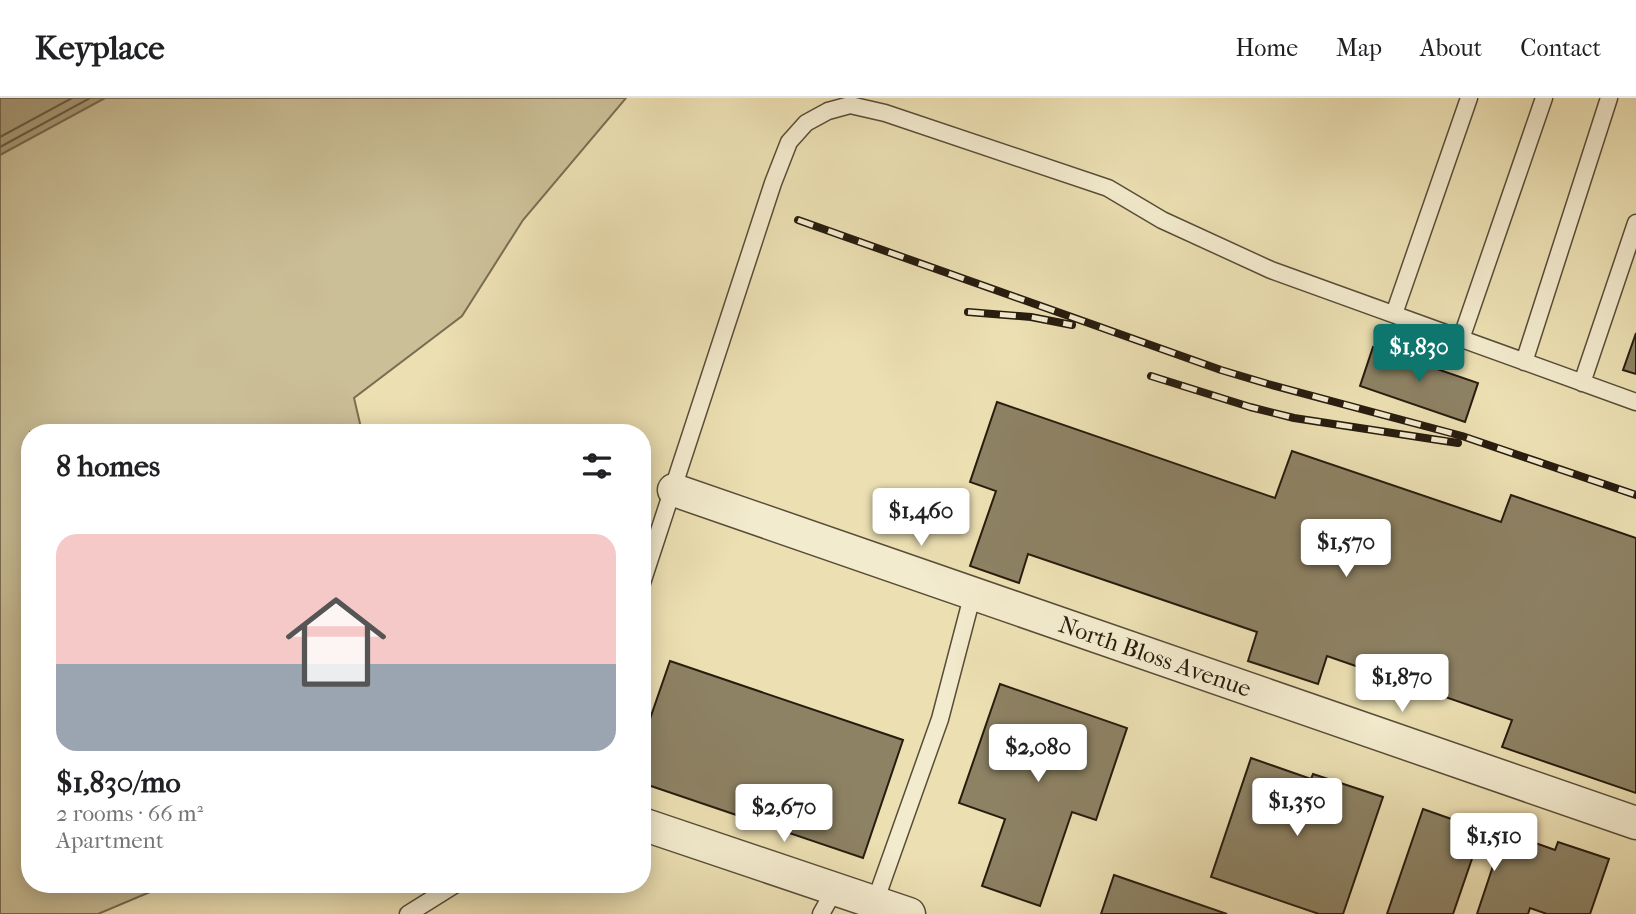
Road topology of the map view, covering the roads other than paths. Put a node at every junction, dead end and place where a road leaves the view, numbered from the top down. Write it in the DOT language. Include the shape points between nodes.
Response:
graph roads {
  1 [pos="1469,98"];
  2 [pos="1544,98"];
  3 [pos="1609,98"];
  4 [pos="1636,223"];
  5 [pos="1394,314"];
  6 [pos="1461,339"];
  7 [pos="1524,362"];
  8 [pos="1582,383"];
  9 [pos="1636,402"];
  10 [pos="674,490"];
  11 [pos="651,557"];
  12 [pos="973,593"];
  13 [pos="1636,823"];
  14 [pos="651,828"];
  15 [pos="442,893"];
  16 [pos="828,902"];
  17 [pos="875,902"];
  18 [pos="408,914"];
  19 [pos="909,914"];
  1 -- 5 [label="lane"];
  2 -- 6 [label="lane"];
  3 -- 7 [label="lane"];
  4 -- 8 [label="lane"];
  5 -- 6 [label="lane"];
  5 -- 10 [label="lane" via="1220,248 1108,188 849,105 806,123 789,142"];
  6 -- 7 [label="lane"];
  7 -- 8 [label="lane"];
  8 -- 9 [label="lane"];
  10 -- 11 [label="lane"];
  10 -- 12 [label="street, North Bloss Avenue"];
  12 -- 13 [label="street, North Bloss Avenue"];
  12 -- 17 [label="lane" via="940,719"];
  14 -- 16 [label="street"];
  15 -- 18 [label="lane"];
  16 -- 17 [label="street"];
  17 -- 19 [label="street"];
}
